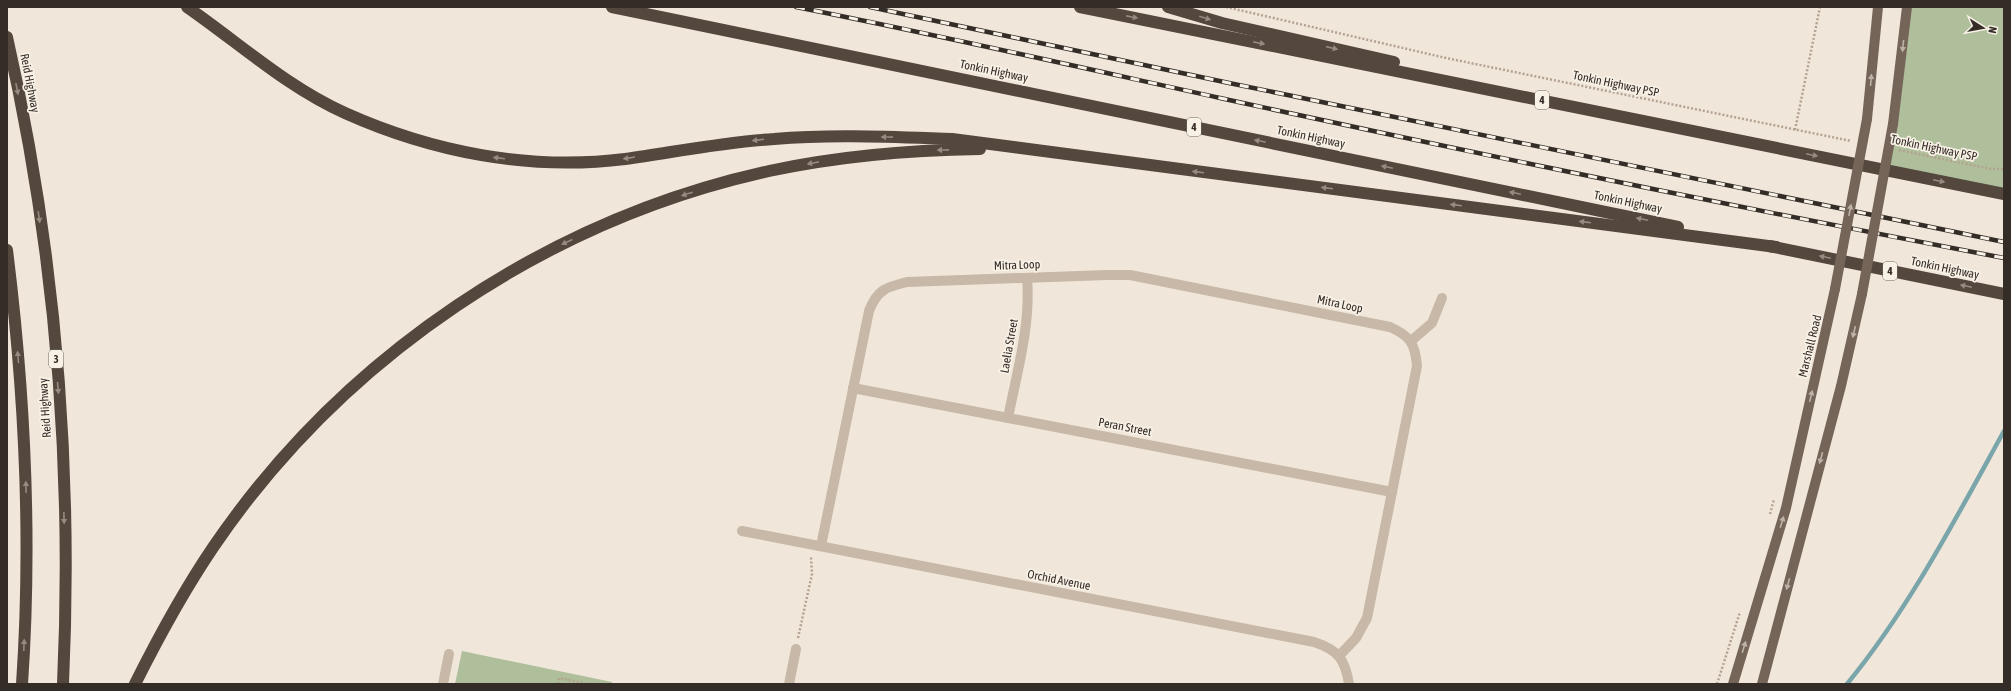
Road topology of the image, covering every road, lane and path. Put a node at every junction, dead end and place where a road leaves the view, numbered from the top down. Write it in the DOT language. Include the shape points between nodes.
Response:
graph roads {
  1 [pos="187,7"];
  2 [pos="612,7"];
  3 [pos="1080,7"];
  4 [pos="1168,7"];
  5 [pos="1226,7"];
  6 [pos="1820,7"];
  7 [pos="1878,7"];
  8 [pos="1907,7"];
  9 [pos="7,38"];
  10 [pos="1795,130"];
  11 [pos="1858,142"];
  12 [pos="1896,150"];
  13 [pos="1795,151"];
  14 [pos="1052,153"];
  15 [pos="2004,169"];
  16 [pos="2004,194"];
  17 [pos="1776,247"];
  18 [pos="7,250"];
  19 [pos="1027,278"];
  20 [pos="2004,294"];
  21 [pos="1442,298"];
  22 [pos="1411,341"];
  23 [pos="853,388"];
  24 [pos="1008,418"];
  25 [pos="1392,492"];
  26 [pos="1776,492"];
  27 [pos="1770,515"];
  28 [pos="742,531"];
  29 [pos="816,545"];
  30 [pos="1743,605"];
  31 [pos="796,649"];
  32 [pos="449,654"];
  33 [pos="1339,656"];
  34 [pos="22,684"];
  35 [pos="63,684"];
  36 [pos="135,684"];
  37 [pos="443,684"];
  38 [pos="558,684"];
  39 [pos="587,684"];
  40 [pos="789,684"];
  41 [pos="1349,684"];
  42 [pos="1717,684"];
  43 [pos="1733,684"];
  44 [pos="1762,684"];
  14 -- 1 [label="highway, one-way" via="952,139 850,136 773,139 624,159 576,162 528,161 480,155 394,133 343,112 300,89"];
  17 -- 2 [label="highway, Tonkin Highway / 4, one-way"];
  3 -- 13 [label="highway, 4, one-way"];
  4 -- 13 [label="highway, one-way" via="1222,23"];
  5 -- 10 [label="path, Tonkin Highway PSP" via="1446,58"];
  6 -- 10 [label="path"];
  43 -- 7 [label="main road, Marshall Road, one-way, bridge" via="1786,508 1835,289 1867,119"];
  8 -- 44 [label="main road, one-way, bridge" via="1893,124 1862,294 1841,386"];
  9 -- 35 [label="highway, Reid Highway / 3, one-way" via="39,215 59,392 66,570"];
  10 -- 11 [label="path, Tonkin Highway PSP"];
  12 -- 15 [label="path, Tonkin Highway PSP" via="1991,169"];
  13 -- 16 [label="highway, 4, one-way"];
  17 -- 14 [label="highway, one-way"];
  14 -- 36 [label="highway, one-way" via="995,150 881,153 769,171 707,187 660,203 555,248 505,275 451,310 366,375 285,455 215,545 184,593"];
  20 -- 17 [label="highway, Tonkin Highway / 4, one-way"];
  34 -- 18 [label="highway, Reid Highway, one-way" via="26,482 22,394"];
  19 -- 22 [label="street, Mitra Loop" via="1130,275 1390,327 1403,333"];
  19 -- 23 [label="street, Mitra Loop" via="907,282 892,285 881,291 874,298 869,311"];
  19 -- 24 [label="street, Laelia Street" via="1029,300 1026,329"];
  21 -- 22 [label="street" via="1432,323"];
  22 -- 25 [label="street" via="1416,352 1417,366"];
  23 -- 24 [label="street, Peran Street"];
  23 -- 29 [label="street, Mitra Loop"];
  24 -- 25 [label="street, Peran Street"];
  25 -- 33 [label="street" via="1367,618 1356,638"];
  26 -- 27 [label="path"];
  28 -- 29 [label="street, Orchid Avenue"];
  29 -- 31 [label="path"];
  29 -- 33 [label="street, Orchid Avenue" via="1314,642"];
  30 -- 42 [label="path"];
  31 -- 40 [label="street"];
  32 -- 37 [label="street"];
  33 -- 41 [label="street" via="1345,666"];
  38 -- 39 [label="path" via="559,678"];
}
